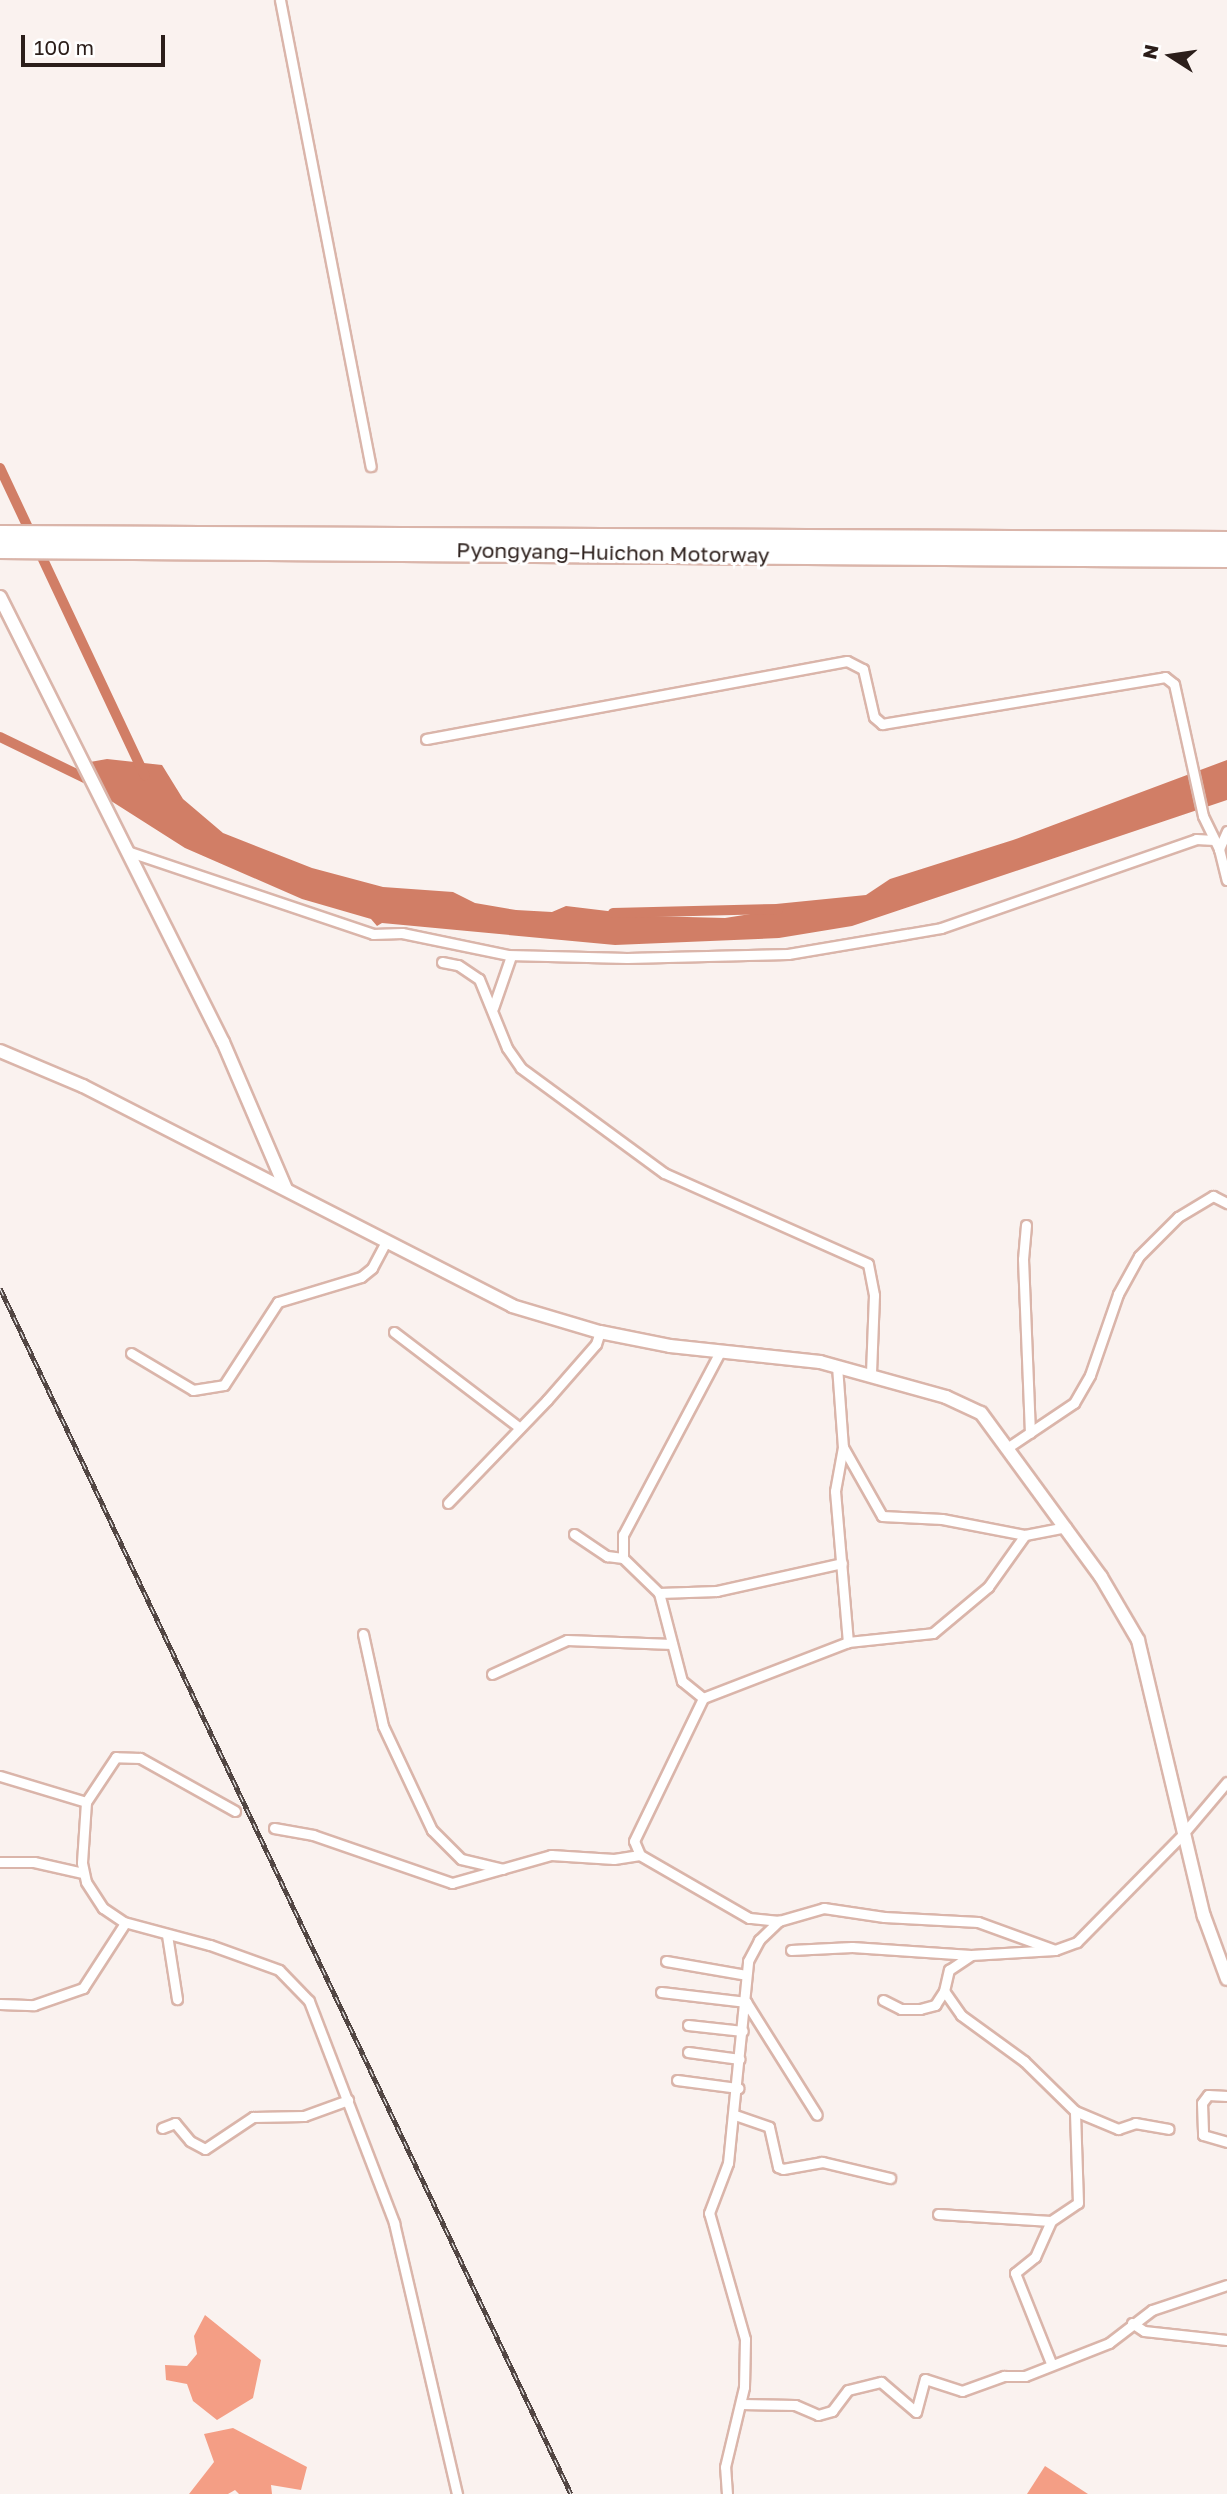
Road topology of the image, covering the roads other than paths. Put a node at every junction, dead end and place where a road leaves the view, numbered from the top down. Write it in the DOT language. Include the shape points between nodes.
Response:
graph roads {
  1 [pos="280,0"];
  2 [pos="371,466"];
  3 [pos="0,535"];
  4 [pos="64,541"];
  5 [pos="1227,541"];
  6 [pos="0,549"];
  7 [pos="1227,558"];
  8 [pos="0,597"];
  9 [pos="426,739"];
  10 [pos="1227,831"];
  11 [pos="1216,845"];
  12 [pos="125,850"];
  13 [pos="1227,880"];
  14 [pos="511,956"];
  15 [pos="442,962"];
  16 [pos="493,1008"];
  17 [pos="0,1051"];
  18 [pos="286,1189"];
  19 [pos="1227,1203"];
  20 [pos="1026,1225"];
  21 [pos="386,1242"];
  22 [pos="394,1332"];
  23 [pos="600,1332"];
  24 [pos="720,1352"];
  25 [pos="131,1353"];
  26 [pos="837,1366"];
  27 [pos="871,1374"];
  28 [pos="520,1428"];
  29 [pos="1031,1433"];
  30 [pos="1010,1446"];
  31 [pos="842,1447"];
  32 [pos="448,1503"];
  33 [pos="1066,1527"];
  34 [pos="574,1534"];
  35 [pos="1025,1535"];
  36 [pos="624,1558"];
  37 [pos="842,1563"];
  38 [pos="659,1593"];
  39 [pos="363,1634"];
  40 [pos="848,1642"];
  41 [pos="672,1644"];
  42 [pos="492,1674"];
  43 [pos="703,1698"];
  44 [pos="0,1776"];
  45 [pos="1227,1782"];
  46 [pos="86,1802"];
  47 [pos="235,1811"];
  48 [pos="274,1828"];
  49 [pos="1184,1835"];
  50 [pos="640,1855"];
  51 [pos="0,1862"];
  52 [pos="504,1870"];
  53 [pos="83,1873"];
  54 [pos="779,1921"];
  55 [pos="125,1923"];
  56 [pos="167,1935"];
  57 [pos="791,1950"];
  58 [pos="1055,1950"];
  59 [pos="971,1955"];
  60 [pos="666,1961"];
  61 [pos="746,1975"];
  62 [pos="1227,1979"];
  63 [pos="944,1991"];
  64 [pos="661,1992"];
  65 [pos="177,1999"];
  66 [pos="883,2000"];
  67 [pos="746,2002"];
  68 [pos="0,2004"];
  69 [pos="688,2025"];
  70 [pos="743,2031"];
  71 [pos="688,2052"];
  72 [pos="740,2059"];
  73 [pos="677,2080"];
  74 [pos="738,2088"];
  75 [pos="1227,2096"];
  76 [pos="348,2100"];
  77 [pos="1075,2111"];
  78 [pos="735,2115"];
  79 [pos="817,2115"];
  80 [pos="162,2128"];
  81 [pos="1168,2129"];
  82 [pos="1227,2142"];
  83 [pos="890,2178"];
  84 [pos="937,2214"];
  85 [pos="1051,2221"];
  86 [pos="1227,2284"];
  87 [pos="1132,2323"];
  88 [pos="1227,2340"];
  89 [pos="1051,2363"];
  90 [pos="741,2404"];
  91 [pos="457,2494"];
  92 [pos="727,2494"];
  1 -- 2 [label="street"];
  3 -- 4 [label="highway, Pyongyang–Huichon Motorway"];
  4 -- 5 [label="highway, Pyongyang–Huichon Motorway"];
  4 -- 6 [label="highway, Pyongyang–Huichon Motorway"];
  4 -- 7 [label="highway, Pyongyang–Huichon Motorway"];
  8 -- 12 [label="street"];
  9 -- 11 [label="street" via="847,661 856,662 866,674 874,717 882,724 1160,677 1174,684 1203,816"];
  10 -- 11 [label="street"];
  11 -- 13 [label="street"];
  11 -- 14 [label="street" via="1196,839 973,920 857,944 788,954"];
  12 -- 14 [label="street" via="373,934 402,933"];
  12 -- 18 [label="street" via="223,1042"];
  14 -- 16 [label="street"];
  15 -- 16 [label="street" via="474,973"];
  16 -- 27 [label="street" via="507,1048 521,1068 664,1173 868,1264 874,1295"];
  17 -- 18 [label="street" via="31,1061"];
  18 -- 21 [label="street"];
  19 -- 29 [label="street" via="1213,1196 1178,1217 1139,1256 1118,1294 1081,1392 1065,1412"];
  20 -- 29 [label="street" via="1023,1259"];
  21 -- 23 [label="street" via="512,1306"];
  21 -- 25 [label="street" via="372,1268 361,1277 278,1302 225,1385 193,1390"];
  22 -- 28 [label="street"];
  23 -- 24 [label="street"];
  23 -- 28 [label="street" via="596,1344"];
  24 -- 26 [label="street"];
  24 -- 36 [label="street" via="623,1535"];
  26 -- 27 [label="street"];
  26 -- 31 [label="street"];
  27 -- 30 [label="street" via="967,1404 993,1422"];
  28 -- 32 [label="street"];
  29 -- 30 [label="street"];
  30 -- 33 [label="street"];
  31 -- 35 [label="street" via="882,1516 942,1519"];
  31 -- 37 [label="street" via="835,1491"];
  33 -- 35 [label="street"];
  33 -- 49 [label="street" via="1138,1640"];
  34 -- 36 [label="street" via="607,1556"];
  35 -- 40 [label="street" via="988,1587 933,1633"];
  36 -- 38 [label="street"];
  37 -- 38 [label="street" via="717,1591"];
  37 -- 40 [label="street"];
  38 -- 41 [label="street"];
  39 -- 52 [label="street" via="383,1726 432,1830 461,1860"];
  40 -- 43 [label="street"];
  41 -- 42 [label="street" via="567,1640"];
  41 -- 43 [label="street" via="682,1681"];
  43 -- 50 [label="street" via="636,1832 634,1841"];
  44 -- 46 [label="street"];
  45 -- 49 [label="street"];
  46 -- 47 [label="street" via="116,1758 132,1756"];
  46 -- 53 [label="street"];
  48 -- 52 [label="street" via="313,1835 438,1881 461,1884"];
  49 -- 58 [label="street" via="1077,1942"];
  49 -- 62 [label="street" via="1213,1948"];
  50 -- 52 [label="street" via="614,1859 551,1855"];
  50 -- 54 [label="street" via="730,1910 750,1919"];
  51 -- 53 [label="street" via="34,1862"];
  53 -- 55 [label="street" via="97,1900"];
  54 -- 58 [label="street" via="824,1908 884,1917 978,1922"];
  54 -- 61 [label="street" via="752,1951"];
  55 -- 56 [label="street"];
  55 -- 68 [label="street" via="83,1988 34,2005"];
  56 -- 65 [label="street"];
  56 -- 76 [label="street" via="211,1945 289,1978 316,2013"];
  57 -- 59 [label="street" via="852,1947"];
  58 -- 59 [label="street"];
  59 -- 63 [label="street" via="950,1970"];
  60 -- 61 [label="street"];
  61 -- 67 [label="street"];
  63 -- 66 [label="street" via="935,2005 920,2009 901,2009"];
  63 -- 77 [label="street" via="968,2024 1024,2061"];
  64 -- 67 [label="street"];
  67 -- 70 [label="street"];
  67 -- 79 [label="street"];
  69 -- 70 [label="street"];
  70 -- 72 [label="street"];
  71 -- 72 [label="street"];
  72 -- 74 [label="street"];
  73 -- 74 [label="street"];
  74 -- 78 [label="street"];
  75 -- 82 [label="street" via="1208,2095 1202,2103 1203,2135"];
  76 -- 80 [label="street" via="304,2116 253,2117 205,2149 190,2141 175,2123"];
  76 -- 91 [label="street" via="394,2223"];
  77 -- 81 [label="street" via="1118,2129 1135,2123"];
  77 -- 85 [label="street" via="1077,2203"];
  78 -- 83 [label="street" via="769,2127 778,2167 822,2162"];
  78 -- 90 [label="street" via="728,2163 709,2213 745,2339"];
  84 -- 85 [label="street"];
  85 -- 89 [label="street" via="1035,2257 1015,2273"];
  86 -- 87 [label="street" via="1152,2310"];
  87 -- 88 [label="street" via="1144,2331"];
  87 -- 89 [label="street" via="1110,2343"];
  89 -- 90 [label="street" via="1025,2376 1004,2376 962,2391 925,2379 916,2412 881,2382 848,2390 832,2411 818,2416 795,2405"];
  90 -- 92 [label="street" via="727,2458"];
}
